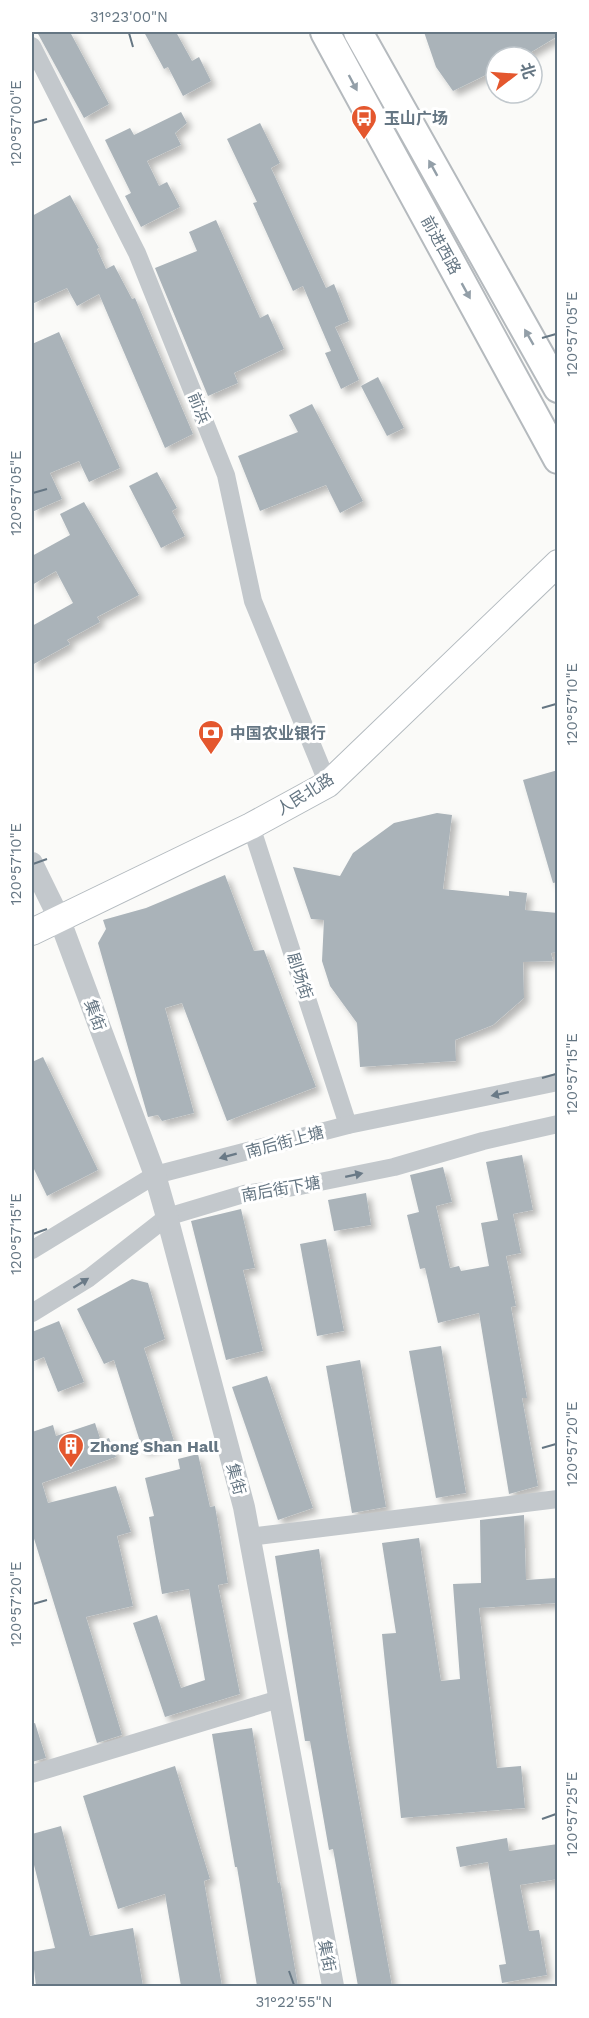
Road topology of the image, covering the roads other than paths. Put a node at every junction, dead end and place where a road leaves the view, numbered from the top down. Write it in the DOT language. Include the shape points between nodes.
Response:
graph roads {
  1 [pos="325,32"];
  2 [pos="358,32"];
  3 [pos="32,46"];
  4 [pos="558,388"];
  5 [pos="558,459"];
  6 [pos="558,562"];
  7 [pos="328,784"];
  8 [pos="251,826"];
  9 [pos="32,863"];
  10 [pos="59,918"];
  11 [pos="32,932"];
  12 [pos="558,1082"];
  13 [pos="558,1124"];
  14 [pos="348,1125"];
  15 [pos="155,1175"];
  16 [pos="167,1217"];
  17 [pos="32,1250"];
  18 [pos="32,1313"];
  19 [pos="558,1499"];
  20 [pos="249,1537"];
  21 [pos="279,1699"];
  22 [pos="32,1774"];
  23 [pos="333,1986"];
  1 -- 5 [label="main road, 前进西路, one-way"];
  4 -- 2 [label="main road, 前进西路, one-way"];
  3 -- 7 [label="street, 前浜" via="137,253 226,475 254,602"];
  6 -- 7 [label="main road, 人民北路"];
  7 -- 8 [label="main road, 人民北路"];
  8 -- 10 [label="main road, 人民北路"];
  8 -- 14 [label="street, 剧场街"];
  9 -- 10 [label="street, 集街"];
  10 -- 11 [label="main road, 人民北路"];
  10 -- 15 [label="street, 集街"];
  12 -- 14 [label="street, 南后街上塘, one-way"];
  16 -- 13 [label="street, 南后街下塘, one-way" via="244,1194 394,1167"];
  14 -- 15 [label="street, 南后街上塘, one-way"];
  15 -- 16 [label="street, 集街"];
  15 -- 17 [label="street, 南后街上塘"];
  18 -- 16 [label="street, 南后街下塘, one-way" via="89,1278"];
  16 -- 20 [label="street, 集街"];
  19 -- 20 [label="street"];
  20 -- 21 [label="street, 集街"];
  21 -- 22 [label="street"];
  21 -- 23 [label="street, 集街"];
}
